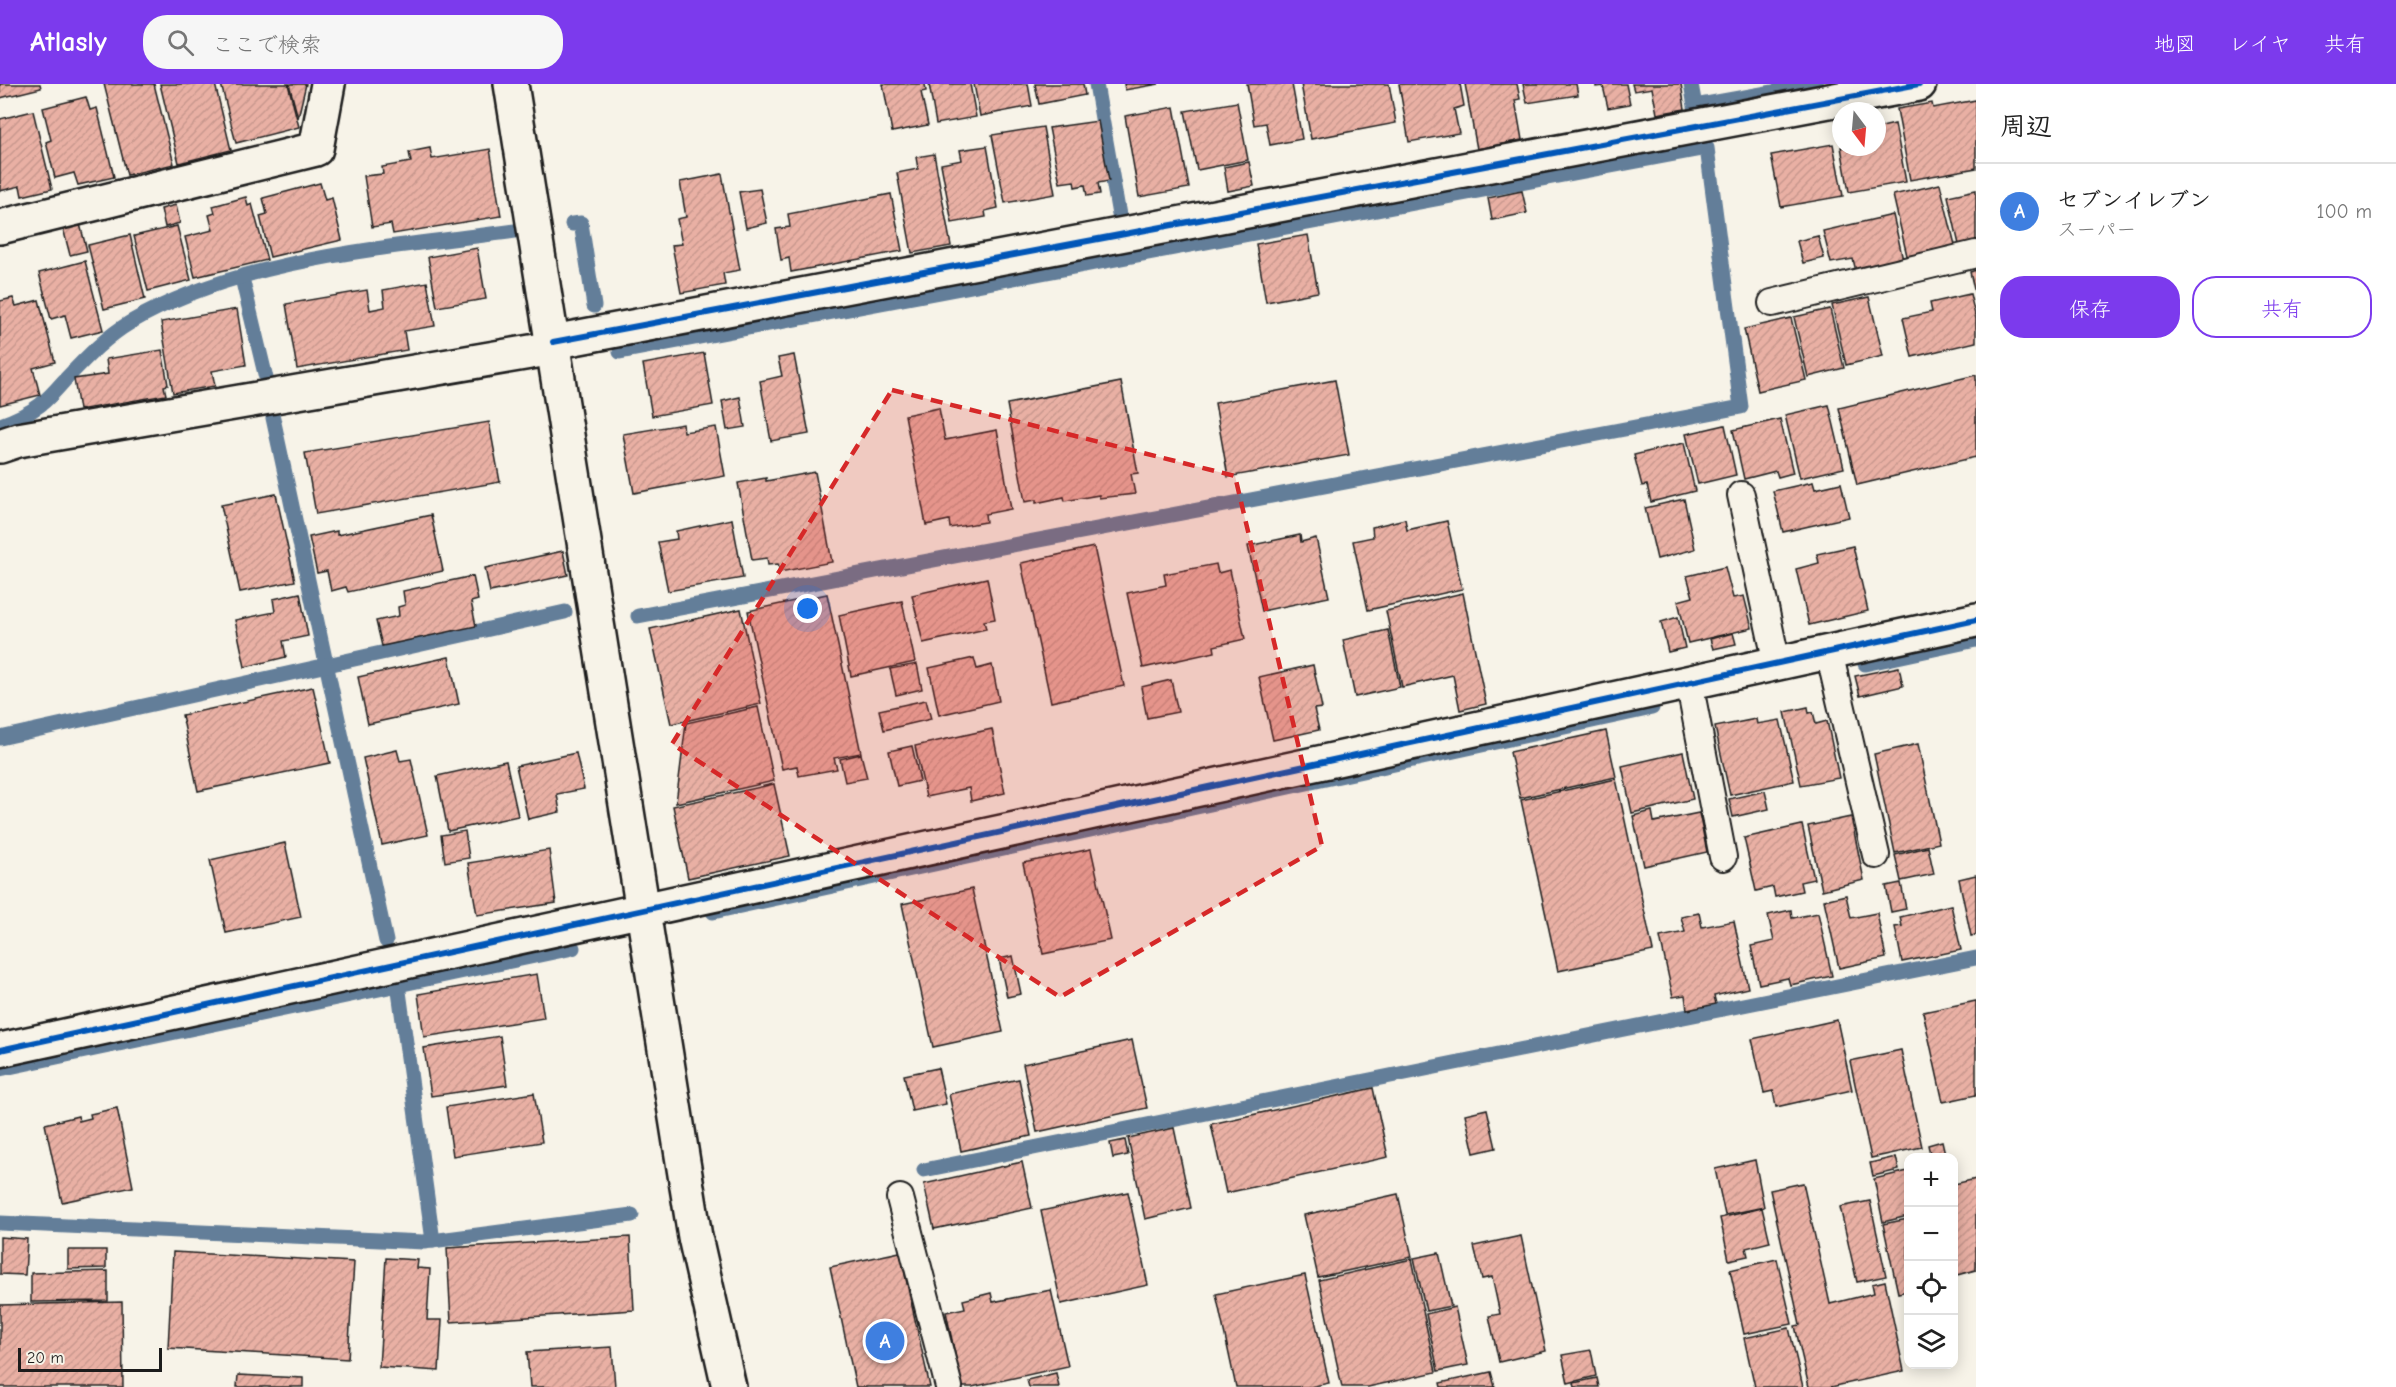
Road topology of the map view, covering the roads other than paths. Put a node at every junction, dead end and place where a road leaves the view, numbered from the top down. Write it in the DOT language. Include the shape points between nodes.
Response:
graph roads {
  1 [pos="327,84"];
  2 [pos="511,84"];
  3 [pos="1919,84"];
  4 [pos="0,227"];
  5 [pos="1976,254"];
  6 [pos="1772,303"];
  7 [pos="553,345"];
  8 [pos="0,447"];
  9 [pos="1741,495"];
  10 [pos="1976,620"];
  11 [pos="1829,652"];
  12 [pos="1777,664"];
  13 [pos="1689,682"];
  14 [pos="1876,855"];
  15 [pos="1723,857"];
  16 [pos="644,910"];
  17 [pos="0,1050"];
  18 [pos="900,1197"];
  19 [pos="729,1387"];
  20 [pos="949,1387"];
  1 -- 4 [label="street" via="316,149"];
  2 -- 7 [label="street"];
  3 -- 7 [label="street"];
  5 -- 6 [label="lane"];
  7 -- 8 [label="street" via="18,440"];
  7 -- 16 [label="street"];
  9 -- 12 [label="lane"];
  10 -- 11 [label="street"];
  11 -- 12 [label="street"];
  11 -- 14 [label="lane"];
  12 -- 13 [label="street"];
  13 -- 15 [label="lane"];
  13 -- 16 [label="street"];
  16 -- 17 [label="street"];
  16 -- 19 [label="street" via="695,1237"];
  18 -- 20 [label="lane"];
}
